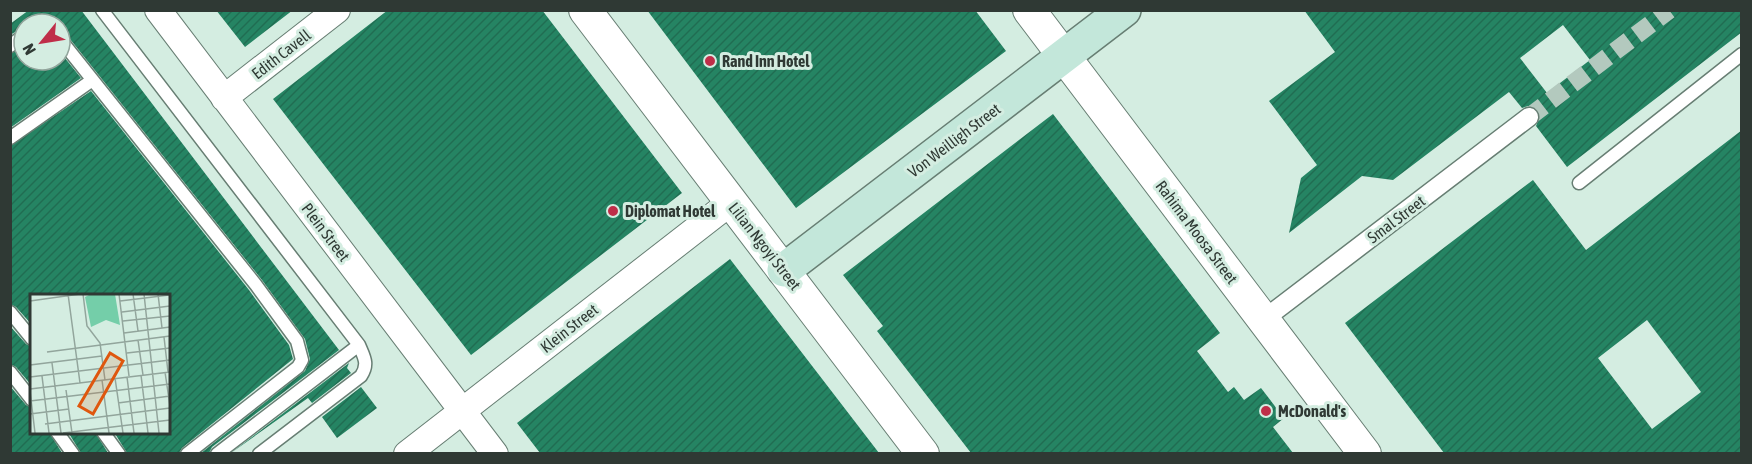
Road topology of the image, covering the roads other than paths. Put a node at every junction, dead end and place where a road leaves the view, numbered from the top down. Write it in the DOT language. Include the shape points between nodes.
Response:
graph roads {
  1 [pos="102,10"];
  2 [pos="158,10"];
  3 [pos="337,10"];
  4 [pos="585,10"];
  5 [pos="1029,10"];
  6 [pos="1124,10"];
  7 [pos="1742,54"];
  8 [pos="72,55"];
  9 [pos="1064,57"];
  10 [pos="92,81"];
  11 [pos="224,98"];
  12 [pos="1529,117"];
  13 [pos="10,138"];
  14 [pos="1579,183"];
  15 [pos="730,202"];
  16 [pos="784,270"];
  17 [pos="10,312"];
  18 [pos="1263,320"];
  19 [pos="30,337"];
  20 [pos="359,345"];
  21 [pos="10,372"];
  22 [pos="30,397"];
  23 [pos="463,411"];
  24 [pos="59,434"];
  25 [pos="105,434"];
  26 [pos="73,453"];
  27 [pos="119,453"];
  28 [pos="187,453"];
  29 [pos="217,453"];
  30 [pos="259,453"];
  31 [pos="407,453"];
  32 [pos="495,453"];
  33 [pos="923,453"];
  34 [pos="1365,453"];
  1 -- 20 [label="lane"];
  2 -- 11 [label="street, Plein Street"];
  3 -- 11 [label="street, Edith Cavell"];
  4 -- 15 [label="street, Lilian Ngoyi Street"];
  5 -- 9 [label="street, Rahima Moosa Street"];
  6 -- 9 [label="main road, Von Weilligh Street"];
  7 -- 14 [label="lane"];
  8 -- 10 [label="lane"];
  9 -- 16 [label="main road, Von Weilligh Street"];
  9 -- 18 [label="street, Rahima Moosa Street"];
  10 -- 13 [label="lane"];
  10 -- 28 [label="lane" via="256,285 302,352 298,367"];
  11 -- 23 [label="street, Plein Street"];
  12 -- 18 [label="street, Smal Street"];
  15 -- 16 [label="street, Lilian Ngoyi Street"];
  15 -- 23 [label="street, Klein Street"];
  16 -- 33 [label="street, Lilian Ngoyi Street"];
  17 -- 19 [label="lane"];
  18 -- 34 [label="street, Rahima Moosa Street"];
  20 -- 29 [label="lane"];
  20 -- 30 [label="lane" via="366,364 361,376"];
  21 -- 22 [label="lane"];
  23 -- 31 [label="street, Klein Street"];
  23 -- 32 [label="street, Plein Street"];
  24 -- 26 [label="lane"];
  25 -- 27 [label="lane"];
}
